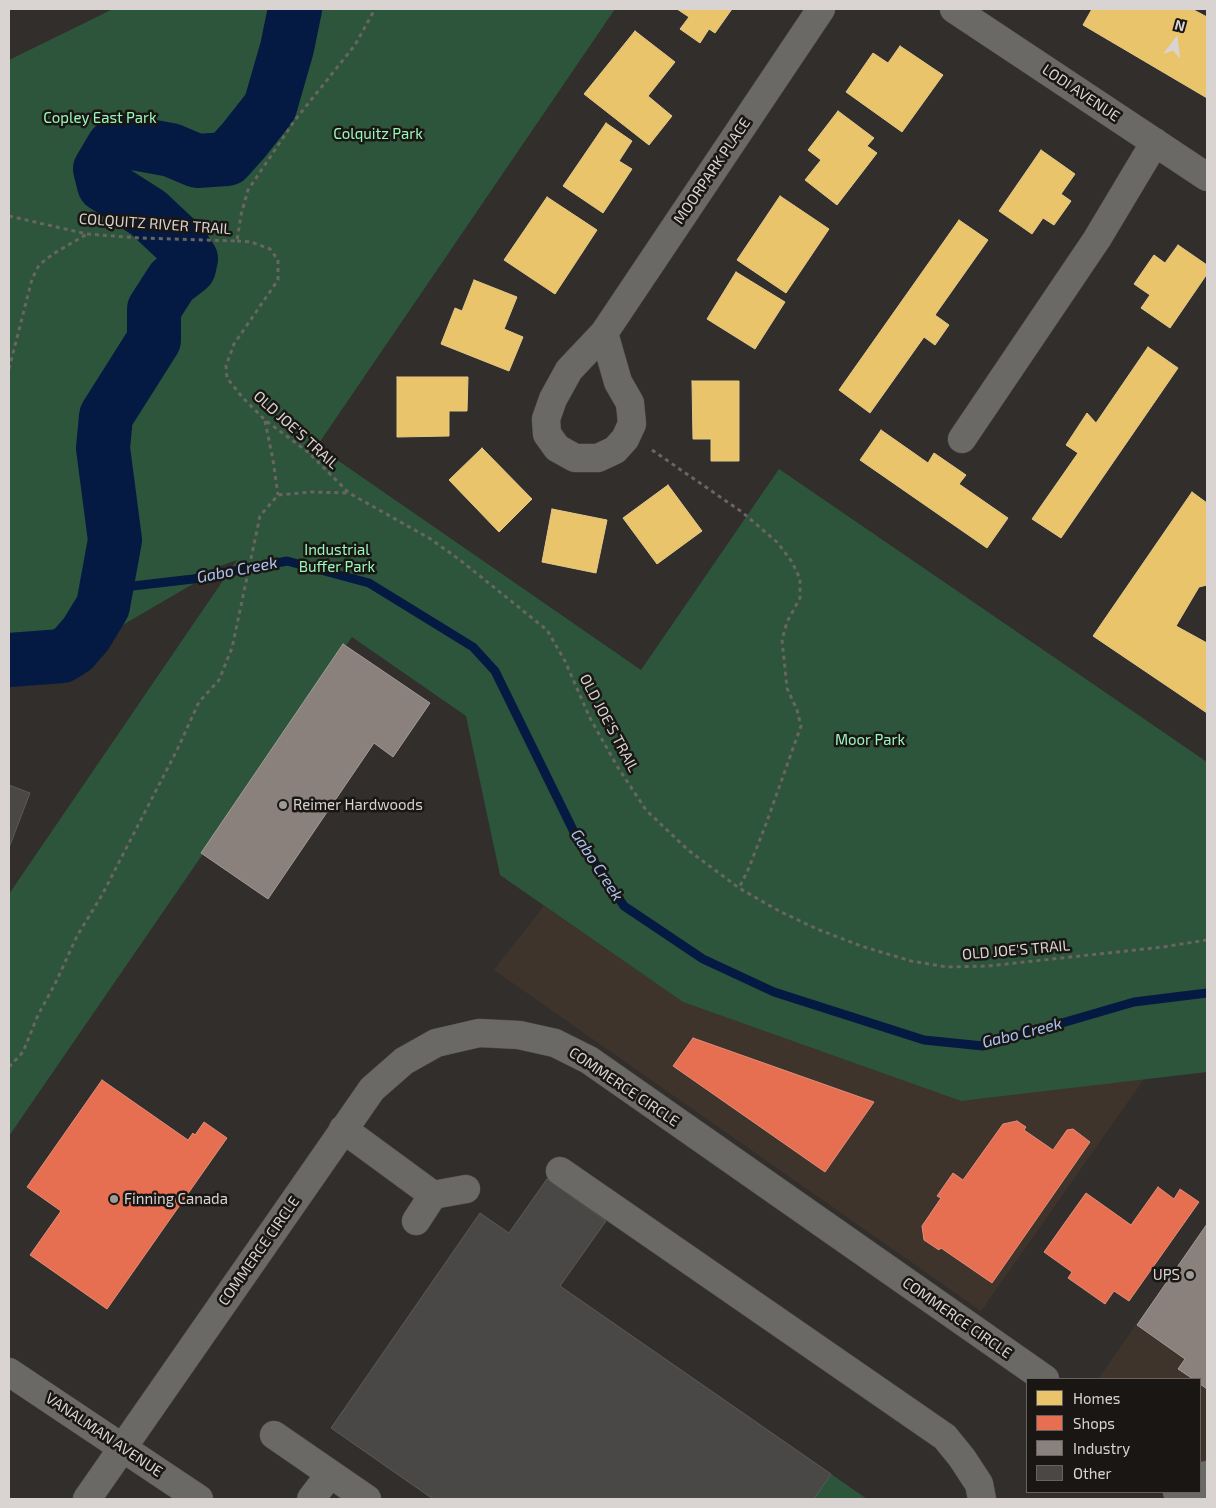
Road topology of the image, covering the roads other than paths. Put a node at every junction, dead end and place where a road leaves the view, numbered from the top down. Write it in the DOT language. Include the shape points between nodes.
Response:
graph roads {
  1 [pos="821,9"];
  2 [pos="954,9"];
  3 [pos="1154,142"];
  4 [pos="1205,172"];
  5 [pos="604,332"];
  6 [pos="962,439"];
  7 [pos="343,1129"];
  8 [pos="560,1171"];
  9 [pos="466,1189"];
  10 [pos="433,1195"];
  11 [pos="416,1221"];
  12 [pos="9,1372"];
  13 [pos="1044,1378"];
  14 [pos="274,1435"];
  15 [pos="123,1447"];
  16 [pos="330,1474"];
  17 [pos="87,1499"];
  18 [pos="199,1499"];
  19 [pos="311,1499"];
  20 [pos="367,1499"];
  21 [pos="982,1499"];
  1 -- 5 [label="street, MOORPARK PLACE"];
  2 -- 3 [label="street, LODI AVENUE"];
  3 -- 4 [label="street, LODI AVENUE"];
  3 -- 6 [label="street" via="1097,239"];
  5 -- 5 [label="street, MOORPARK PLACE" via="569,370 546,419 547,434 557,448 575,458 598,458 615,450 632,424 630,403 618,382"];
  7 -- 10 [label="street"];
  7 -- 13 [label="street, COMMERCE CIRCLE" via="372,1089 404,1061 436,1043 479,1033 519,1035 555,1042 588,1060"];
  7 -- 15 [label="street, COMMERCE CIRCLE"];
  8 -- 21 [label="street" via="945,1436 979,1484"];
  9 -- 10 [label="street"];
  10 -- 11 [label="street"];
  12 -- 15 [label="street, VANALMAN AVENUE"];
  14 -- 16 [label="street"];
  15 -- 17 [label="street, COMMERCE CIRCLE"];
  15 -- 18 [label="street, VANALMAN AVENUE"];
  16 -- 19 [label="street"];
  16 -- 20 [label="street"];
}
